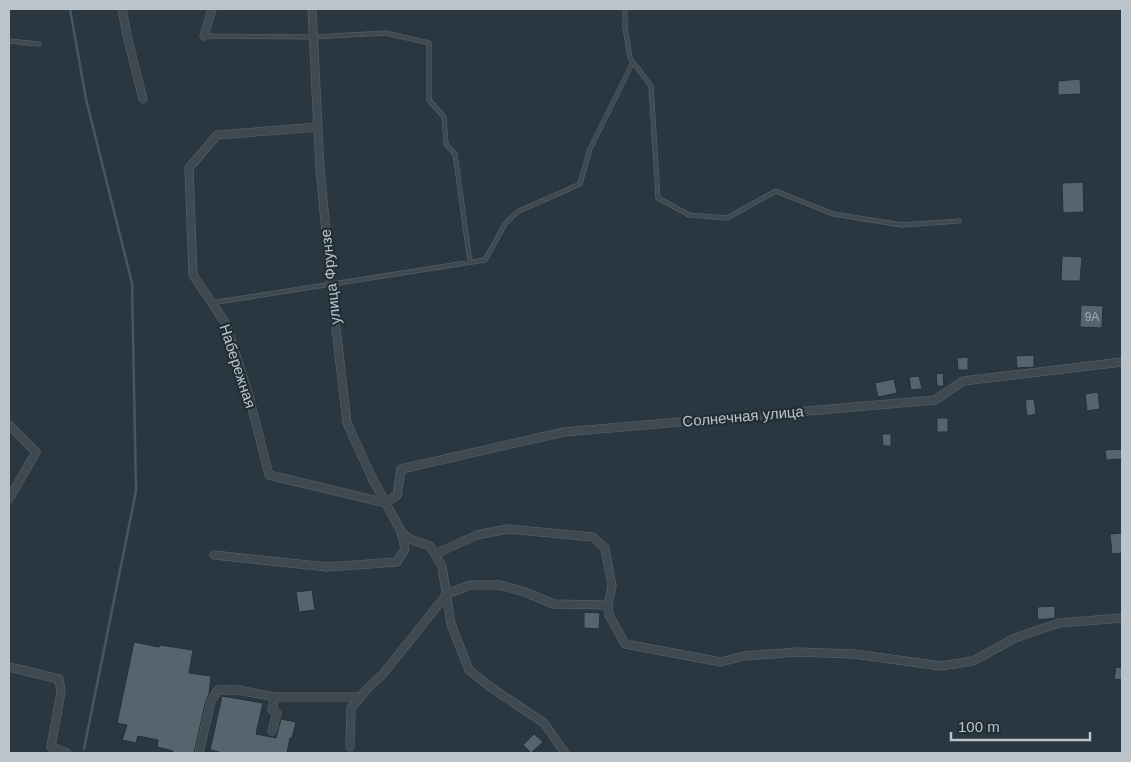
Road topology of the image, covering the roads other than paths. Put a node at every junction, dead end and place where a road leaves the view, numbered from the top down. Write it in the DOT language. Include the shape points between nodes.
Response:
graph roads {
  1 [pos="122,9"];
  2 [pos="212,9"];
  3 [pos="312,9"];
  4 [pos="625,9"];
  5 [pos="204,36"];
  6 [pos="313,37"];
  7 [pos="9,41"];
  8 [pos="39,44"];
  9 [pos="633,62"];
  10 [pos="143,99"];
  11 [pos="318,127"];
  12 [pos="959,221"];
  13 [pos="470,262"];
  14 [pos="331,284"];
  15 [pos="211,303"];
  16 [pos="1122,362"];
  17 [pos="9,425"];
  18 [pos="9,499"];
  19 [pos="386,503"];
  20 [pos="401,531"];
  21 [pos="214,554"];
  22 [pos="435,554"];
  23 [pos="447,594"];
  24 [pos="608,605"];
  25 [pos="1122,618"];
  26 [pos="9,667"];
  27 [pos="275,697"];
  28 [pos="360,697"];
  29 [pos="272,731"];
  30 [pos="350,747"];
  31 [pos="67,753"];
  32 [pos="199,753"];
  33 [pos="565,753"];
  1 -- 10 [label="street"];
  2 -- 5 [label="street"];
  3 -- 6 [label="street, улица Фрунзе"];
  4 -- 9 [label="lane" via="625,27"];
  5 -- 6 [label="lane"];
  6 -- 11 [label="street, улица Фрунзе"];
  6 -- 13 [label="lane" via="386,34 429,43 429,100 444,116 446,144 455,154"];
  7 -- 8 [label="lane"];
  9 -- 12 [label="lane" via="651,86 658,198 689,215 727,218 776,191 833,214 902,225"];
  9 -- 13 [label="lane" via="590,149 580,184 517,212 505,224 485,260"];
  11 -- 14 [label="street, улица Фрунзе"];
  11 -- 15 [label="street, Набережная" via="217,135 189,168 193,275"];
  13 -- 14 [label="lane"];
  14 -- 15 [label="lane"];
  14 -- 19 [label="street, улица Фрунзе" via="347,423"];
  15 -- 19 [label="street, Набережная" via="226,324 269,475"];
  16 -- 19 [label="street, Солнечная улица" via="963,381 935,400 564,432 400,469 397,495"];
  17 -- 18 [label="street" via="36,452"];
  19 -- 20 [label="street, улица Фрунзе"];
  20 -- 21 [label="street" via="405,549 397,562 327,567"];
  20 -- 22 [label="street" via="410,539 430,546"];
  22 -- 23 [label="street" via="442,566"];
  22 -- 24 [label="street" via="477,535 507,529 593,537 605,548 612,586"];
  23 -- 24 [label="street" via="470,585 500,585 553,604"];
  23 -- 28 [label="street" via="388,668"];
  23 -- 33 [label="street" via="451,624 469,670 544,723"];
  24 -- 25 [label="street" via="609,615 624,644 721,662 744,656 797,652 854,654 941,666 973,661 1015,638 1059,623"];
  26 -- 31 [label="street" via="59,679 62,692 51,748"];
  27 -- 28 [label="street"];
  27 -- 29 [label="street" via="272,710 277,713"];
  27 -- 32 [label="street" via="218,690 211,701"];
  28 -- 30 [label="street" via="351,708"];
}
